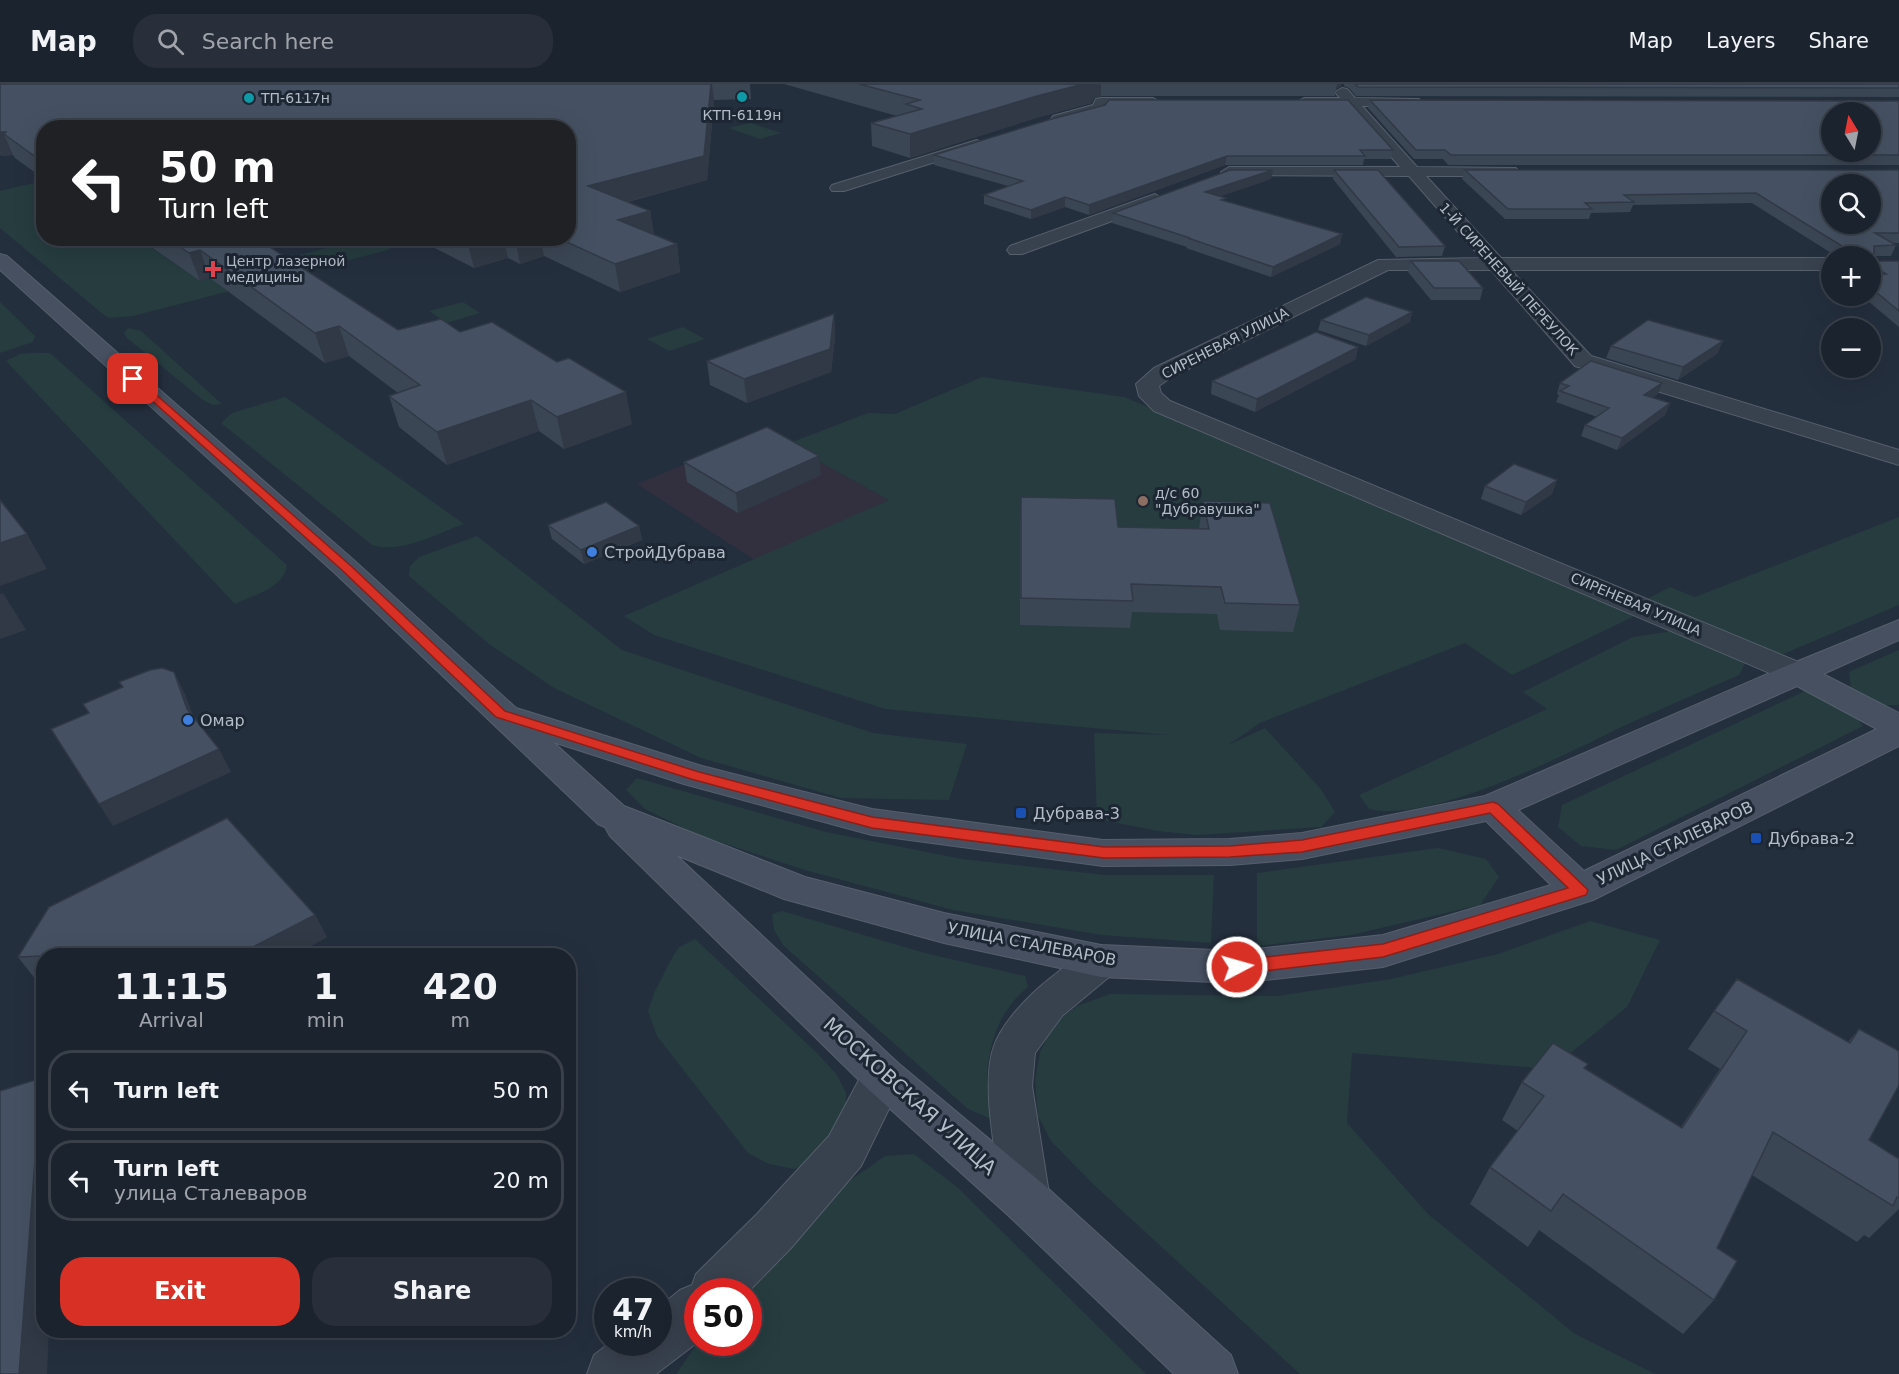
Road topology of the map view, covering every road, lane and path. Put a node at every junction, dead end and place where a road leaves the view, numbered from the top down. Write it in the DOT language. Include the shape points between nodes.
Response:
graph roads {
  1 [pos="1335,84"];
  2 [pos="1169,102"];
  3 [pos="1295,102"];
  4 [pos="1352,102"];
  5 [pos="1434,102"];
  6 [pos="1042,123"];
  7 [pos="990,139"];
  8 [pos="1412,171"];
  9 [pos="1530,171"];
  10 [pos="1215,177"];
  11 [pos="838,188"];
  12 [pos="1171,193"];
  13 [pos="1016,250"];
  14 [pos="0,260"];
  15 [pos="1497,264"];
  16 [pos="1821,264"];
  17 [pos="1899,458"];
  18 [pos="1899,628"];
  19 [pos="1797,673"];
  20 [pos="501,714"];
  21 [pos="1899,726"];
  22 [pos="1899,732"];
  23 [pos="1493,807"];
  24 [pos="610,815"];
  25 [pos="1580,890"];
  26 [pos="1101,961"];
  27 [pos="883,1076"];
  28 [pos="1026,1200"];
  29 [pos="728,1278"];
  30 [pos="637,1356"];
  31 [pos="613,1374"];
  32 [pos="1212,1374"];
  1 -- 4 [label="street, 1-Й СИРЕНЕВЫЙ ПЕРЕУЛОК"];
  2 -- 6 [label="street" via="1098,96 1099,108"];
  3 -- 4 [label="street"];
  4 -- 5 [label="street"];
  4 -- 8 [label="street, 1-Й СИРЕНЕВЫЙ ПЕРЕУЛОК"];
  7 -- 11 [label="street"];
  8 -- 9 [label="street"];
  8 -- 10 [label="street" via="1226,172"];
  8 -- 15 [label="street, 1-Й СИРЕНЕВЫЙ ПЕРЕУЛОК"];
  12 -- 13 [label="street"];
  14 -- 20 [label="main road, УЛИЦА СТАЛЕВАРОВ" via="347,569"];
  15 -- 16 [label="street, СИРЕНЕВАЯ УЛИЦА"];
  15 -- 17 [label="street, 1-Й СИРЕНЕВЫЙ ПЕРЕУЛОК" via="1583,361"];
  15 -- 19 [label="street, СИРЕНЕВАЯ УЛИЦА" via="1385,264 1162,373 1148,384 1150,396 1162,406"];
  18 -- 19 [label="main road, УЛИЦА СТАЛЕВАРОВ"];
  19 -- 21 [label="main road"];
  19 -- 23 [label="main road, УЛИЦА СТАЛЕВАРОВ"];
  20 -- 23 [label="main road, УЛИЦА СТАЛЕВАРОВ" via="696,776 872,822 1104,853 1230,852 1302,846"];
  20 -- 24 [label="main road, УЛИЦА СТАЛЕВАРОВ"];
  22 -- 25 [label="main road, УЛИЦА СТАЛЕВАРОВ"];
  23 -- 25 [label="main road"];
  24 -- 26 [label="main road, УЛИЦА СТАЛЕВАРОВ" via="797,889 944,928"];
  24 -- 27 [label="main road, МОСКОВСКАЯ УЛИЦА"];
  25 -- 26 [label="main road, УЛИЦА СТАЛЕВАРОВ" via="1383,951 1237,967"];
  26 -- 28 [label="street" via="1047,1004 1014,1048 1010,1086"];
  27 -- 28 [label="main road, МОСКОВСКАЯ УЛИЦА"];
  27 -- 29 [label="street" via="845,1151"];
  28 -- 32 [label="main road, МОСКОВСКАЯ УЛИЦА"];
  30 -- 31 [label="street"];
}
